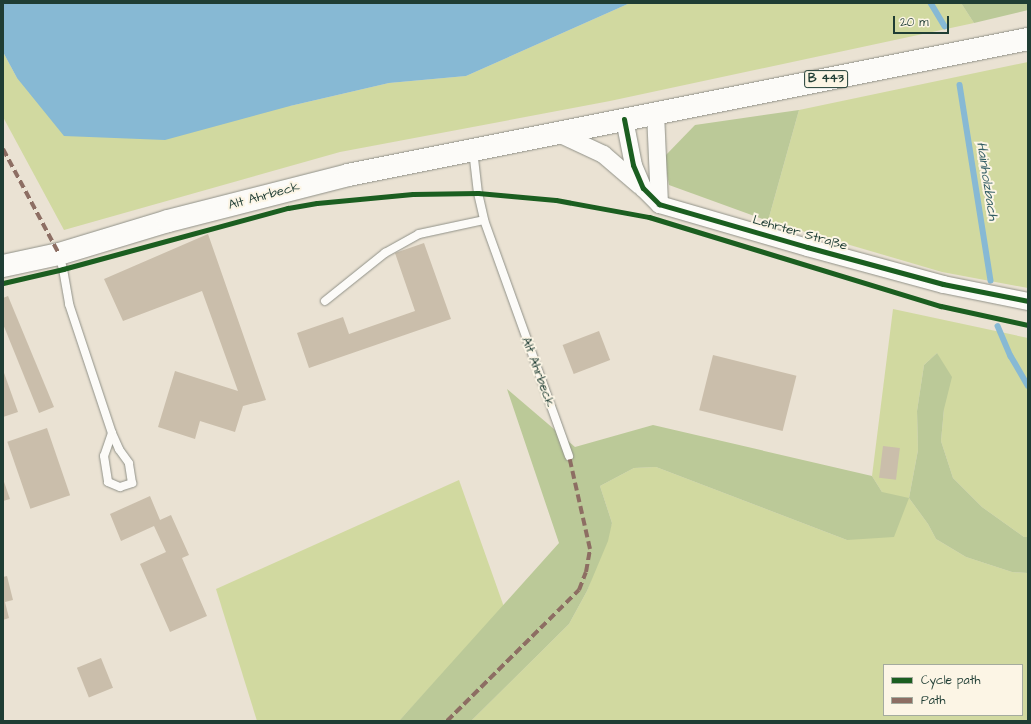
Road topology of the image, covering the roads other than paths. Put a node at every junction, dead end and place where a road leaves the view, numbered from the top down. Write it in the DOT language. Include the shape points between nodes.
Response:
graph roads {
  1 [pos="1028,39"];
  2 [pos="655,112"];
  3 [pos="624,119"];
  4 [pos="556,132"];
  5 [pos="472,149"];
  6 [pos="643,188"];
  7 [pos="659,204"];
  8 [pos="484,220"];
  9 [pos="59,254"];
  10 [pos="3,266"];
  11 [pos="325,301"];
  12 [pos="1028,301"];
  13 [pos="112,433"];
  14 [pos="569,456"];
  1 -- 2 [label="main road, B 443"];
  2 -- 3 [label="main road, B 443"];
  2 -- 7 [label="street"];
  3 -- 4 [label="main road, Alt Ahrbeck / B 443"];
  3 -- 6 [label="street, Lehrter Straße" via="633,165"];
  4 -- 5 [label="main road, Alt Ahrbeck / B 443"];
  4 -- 6 [label="street" via="603,154"];
  5 -- 8 [label="lane, Alt Ahrbeck"];
  5 -- 9 [label="main road, Alt Ahrbeck / B 443" via="348,174"];
  6 -- 7 [label="street, Lehrter Straße"];
  7 -- 12 [label="street, Lehrter Straße" via="943,284"];
  8 -- 11 [label="lane" via="419,234 385,253"];
  8 -- 14 [label="lane, Alt Ahrbeck"];
  9 -- 10 [label="main road, Alt Ahrbeck / B 443"];
  9 -- 13 [label="lane" via="69,304"];
  13 -- 13 [label="lane" via="104,456 108,482 120,487 132,484 129,463"];
}
